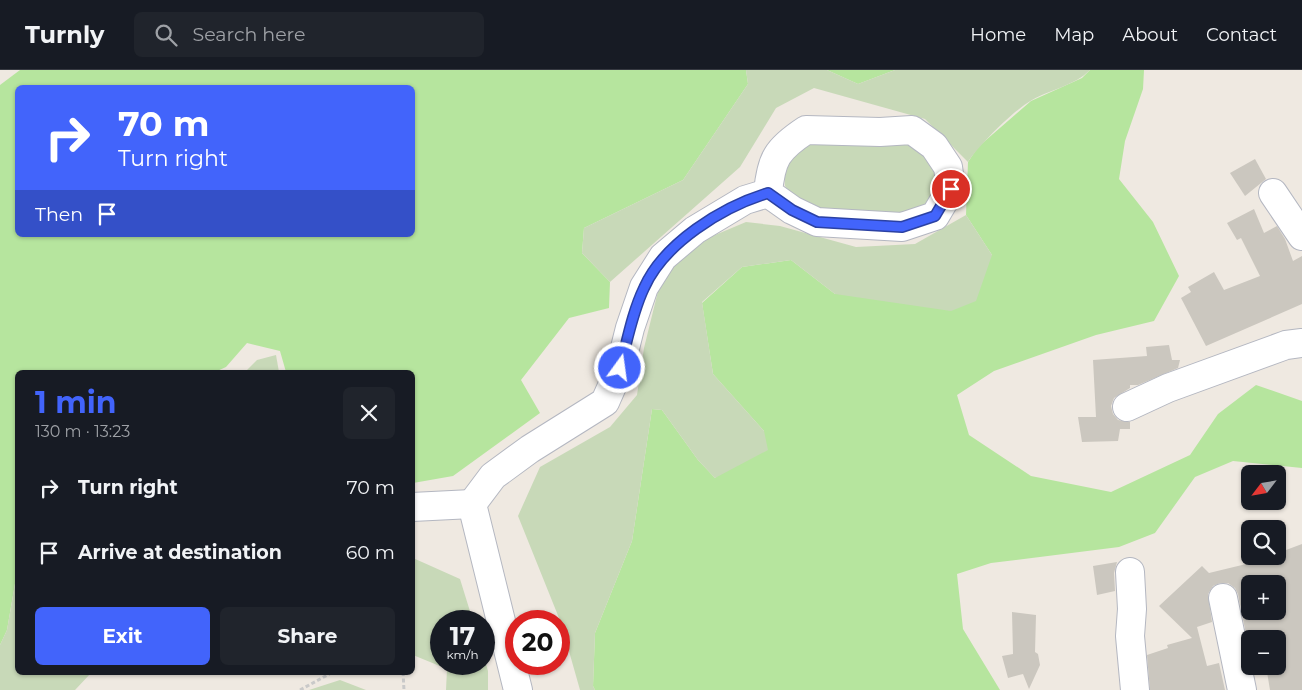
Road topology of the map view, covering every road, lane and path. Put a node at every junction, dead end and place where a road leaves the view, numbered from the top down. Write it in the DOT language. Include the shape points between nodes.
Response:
graph roads {
  1 [pos="768,193"];
  2 [pos="1273,193"];
  3 [pos="1299,226"];
  4 [pos="1302,343"];
  5 [pos="1127,407"];
  6 [pos="472,504"];
  7 [pos="415,507"];
  8 [pos="1130,572"];
  9 [pos="1223,598"];
  10 [pos="328,675"];
  11 [pos="403,675"];
  12 [pos="300,690"];
  13 [pos="404,690"];
  14 [pos="518,690"];
  15 [pos="1135,690"];
  16 [pos="1242,690"];
  1 -- 1 [label="street" via="770,168 787,142 806,130 912,130 934,146 944,160 951,189 935,216 902,227 817,222"];
  1 -- 6 [label="street" via="736,205 695,230 663,257 644,287 620,368 605,402 493,476"];
  2 -- 3 [label="street"];
  4 -- 5 [label="street" via="1277,348 1168,388"];
  6 -- 7 [label="street"];
  6 -- 14 [label="street"];
  8 -- 15 [label="street" via="1130,636"];
  9 -- 16 [label="street"];
  10 -- 12 [label="path"];
  11 -- 13 [label="path"];
}
